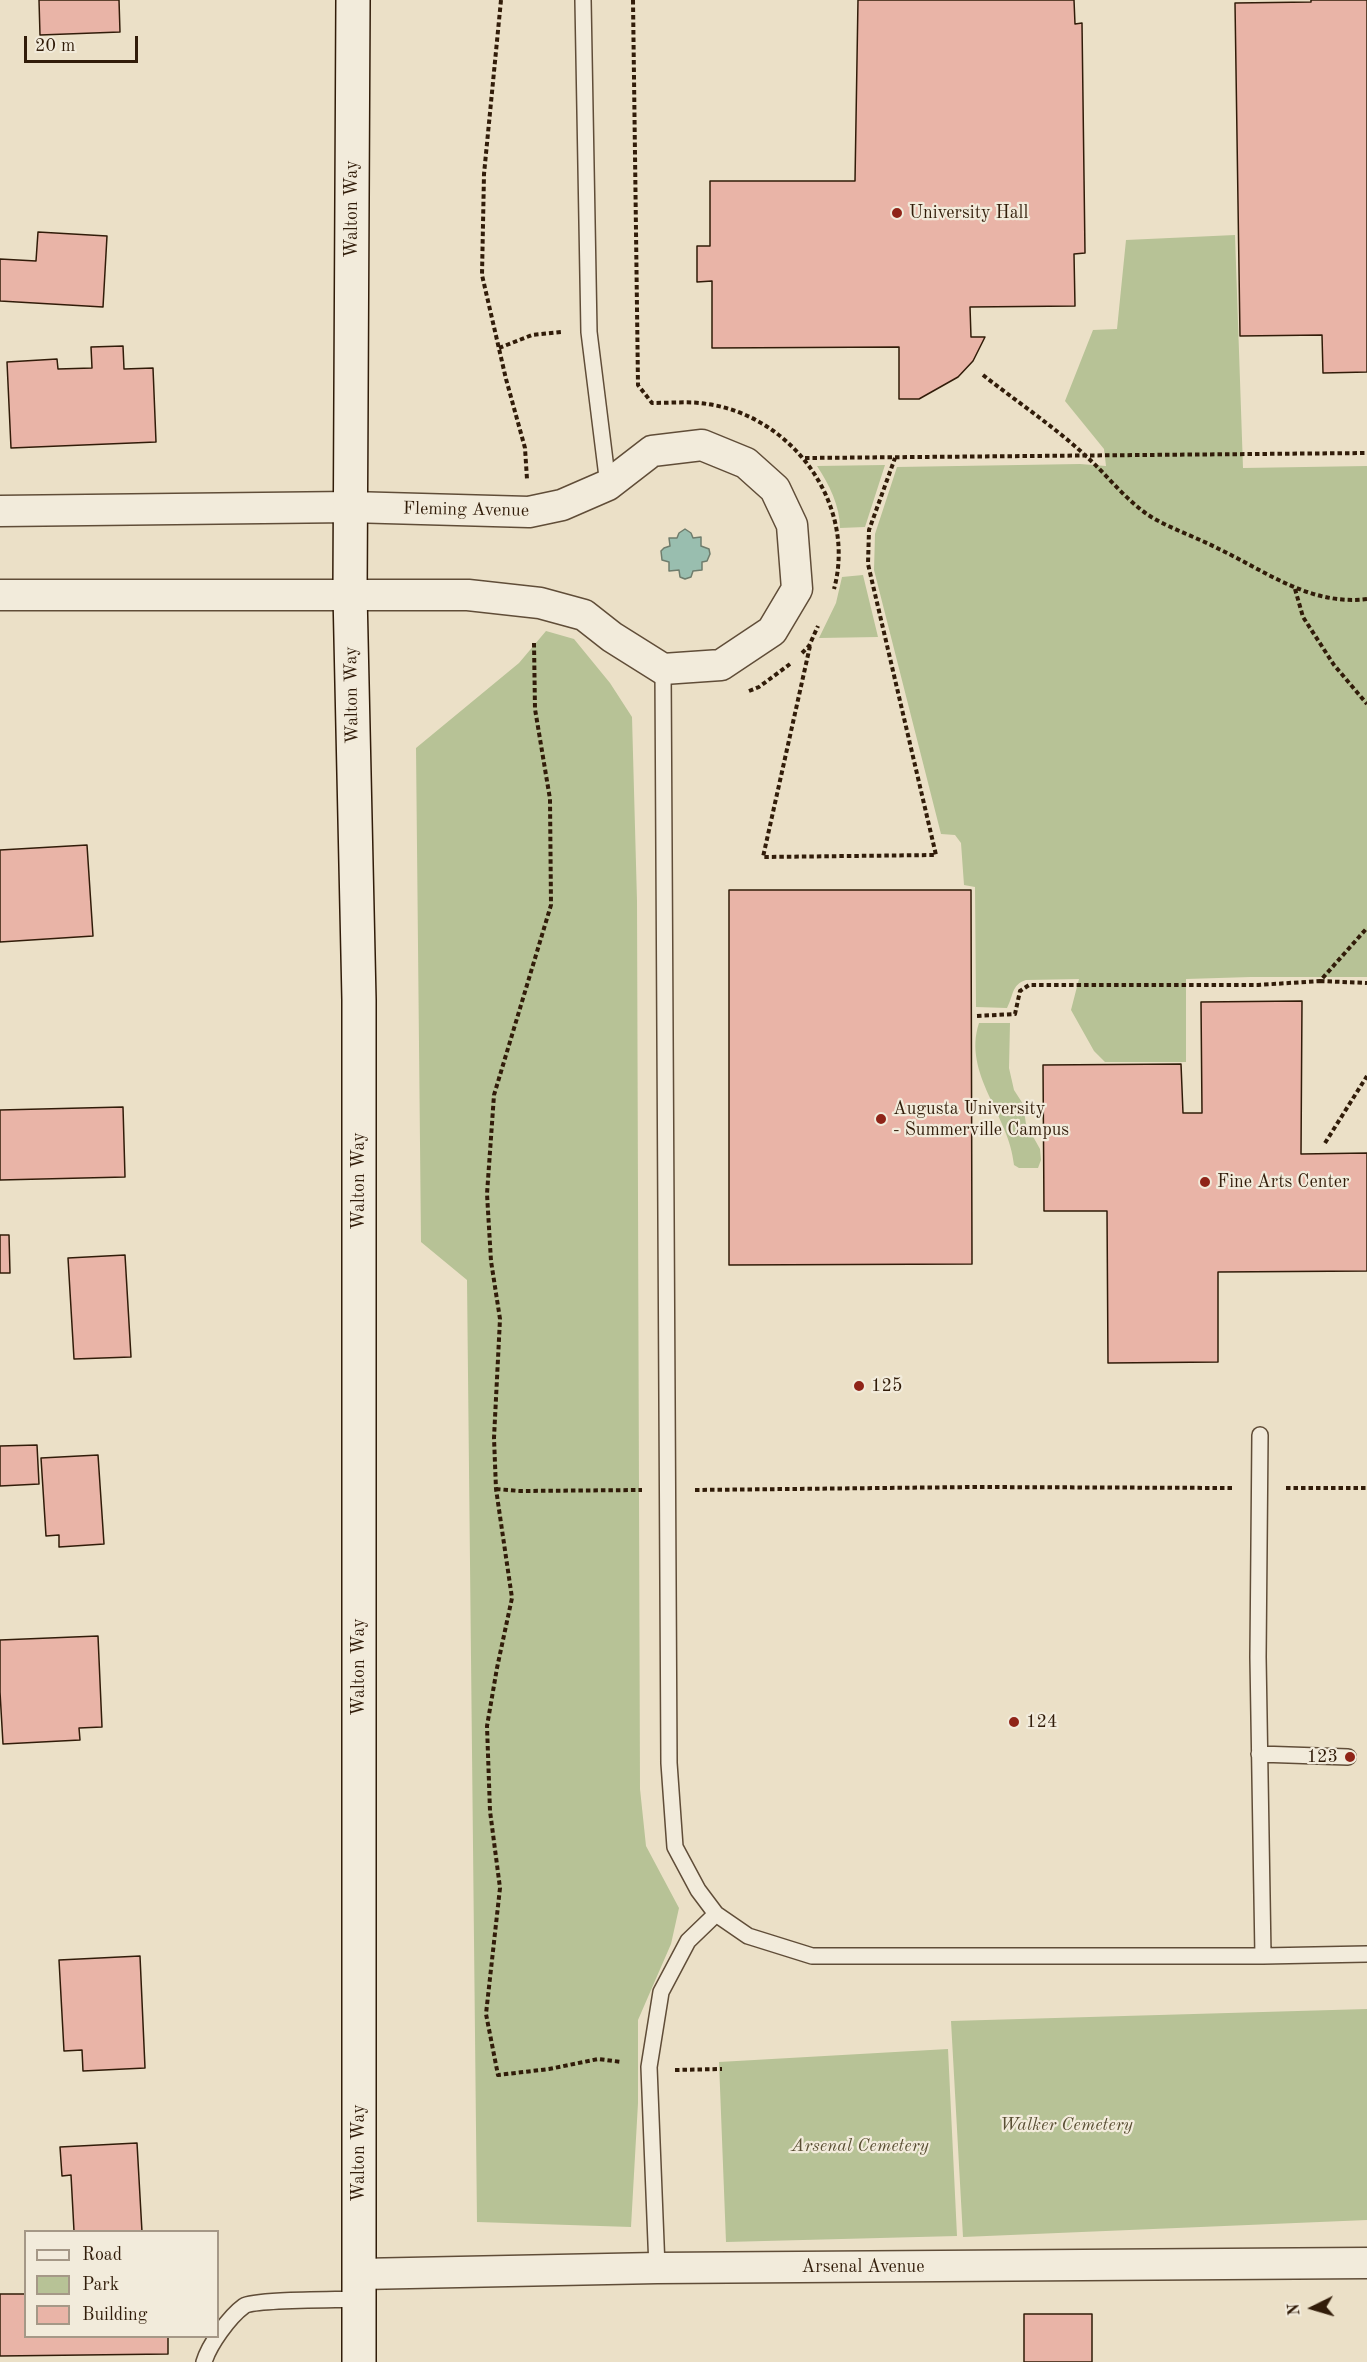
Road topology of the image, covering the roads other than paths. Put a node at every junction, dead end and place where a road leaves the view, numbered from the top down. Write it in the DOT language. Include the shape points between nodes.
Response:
graph roads {
  1 [pos="353,0"];
  2 [pos="584,0"];
  3 [pos="608,486"];
  4 [pos="350,507"];
  5 [pos="0,511"];
  6 [pos="350,593"];
  7 [pos="0,595"];
  8 [pos="663,669"];
  9 [pos="1260,1435"];
  10 [pos="1259,1754"];
  11 [pos="1348,1757"];
  12 [pos="716,1914"];
  13 [pos="1367,1954"];
  14 [pos="1263,1956"];
  15 [pos="1367,2263"];
  16 [pos="657,2268"];
  17 [pos="359,2287"];
  18 [pos="219,2335"];
  19 [pos="217,2338"];
  20 [pos="204,2362"];
  21 [pos="359,2362"];
  1 -- 4 [label="main road, Walton Way"];
  2 -- 3 [label="lane" via="589,332"];
  3 -- 4 [label="street, Fleming Avenue" via="562,505 529,513"];
  3 -- 8 [label="street, Fleming Avenue" via="652,451 702,445 746,463 775,489 792,525 797,589 772,631 721,665"];
  4 -- 5 [label="street, Fleming Avenue"];
  4 -- 6 [label="main road, Walton Way"];
  6 -- 7 [label="street"];
  6 -- 8 [label="street" via="468,595 540,603 584,615"];
  6 -- 17 [label="main road, Walton Way" via="359,1000"];
  8 -- 12 [label="lane" via="669,1763 675,1846 698,1890"];
  9 -- 10 [label="lane"];
  10 -- 11 [label="lane"];
  10 -- 14 [label="lane"];
  12 -- 14 [label="lane" via="748,1936 812,1956"];
  12 -- 16 [label="lane" via="688,1941 661,1992 649,2067"];
  13 -- 14 [label="lane"];
  15 -- 16 [label="street, Arsenal Avenue"];
  16 -- 17 [label="street, Arsenal Avenue"];
  17 -- 18 [label="lane" via="245,2305"];
  17 -- 21 [label="main road, Walton Way"];
  19 -- 20 [label="lane"];
}
